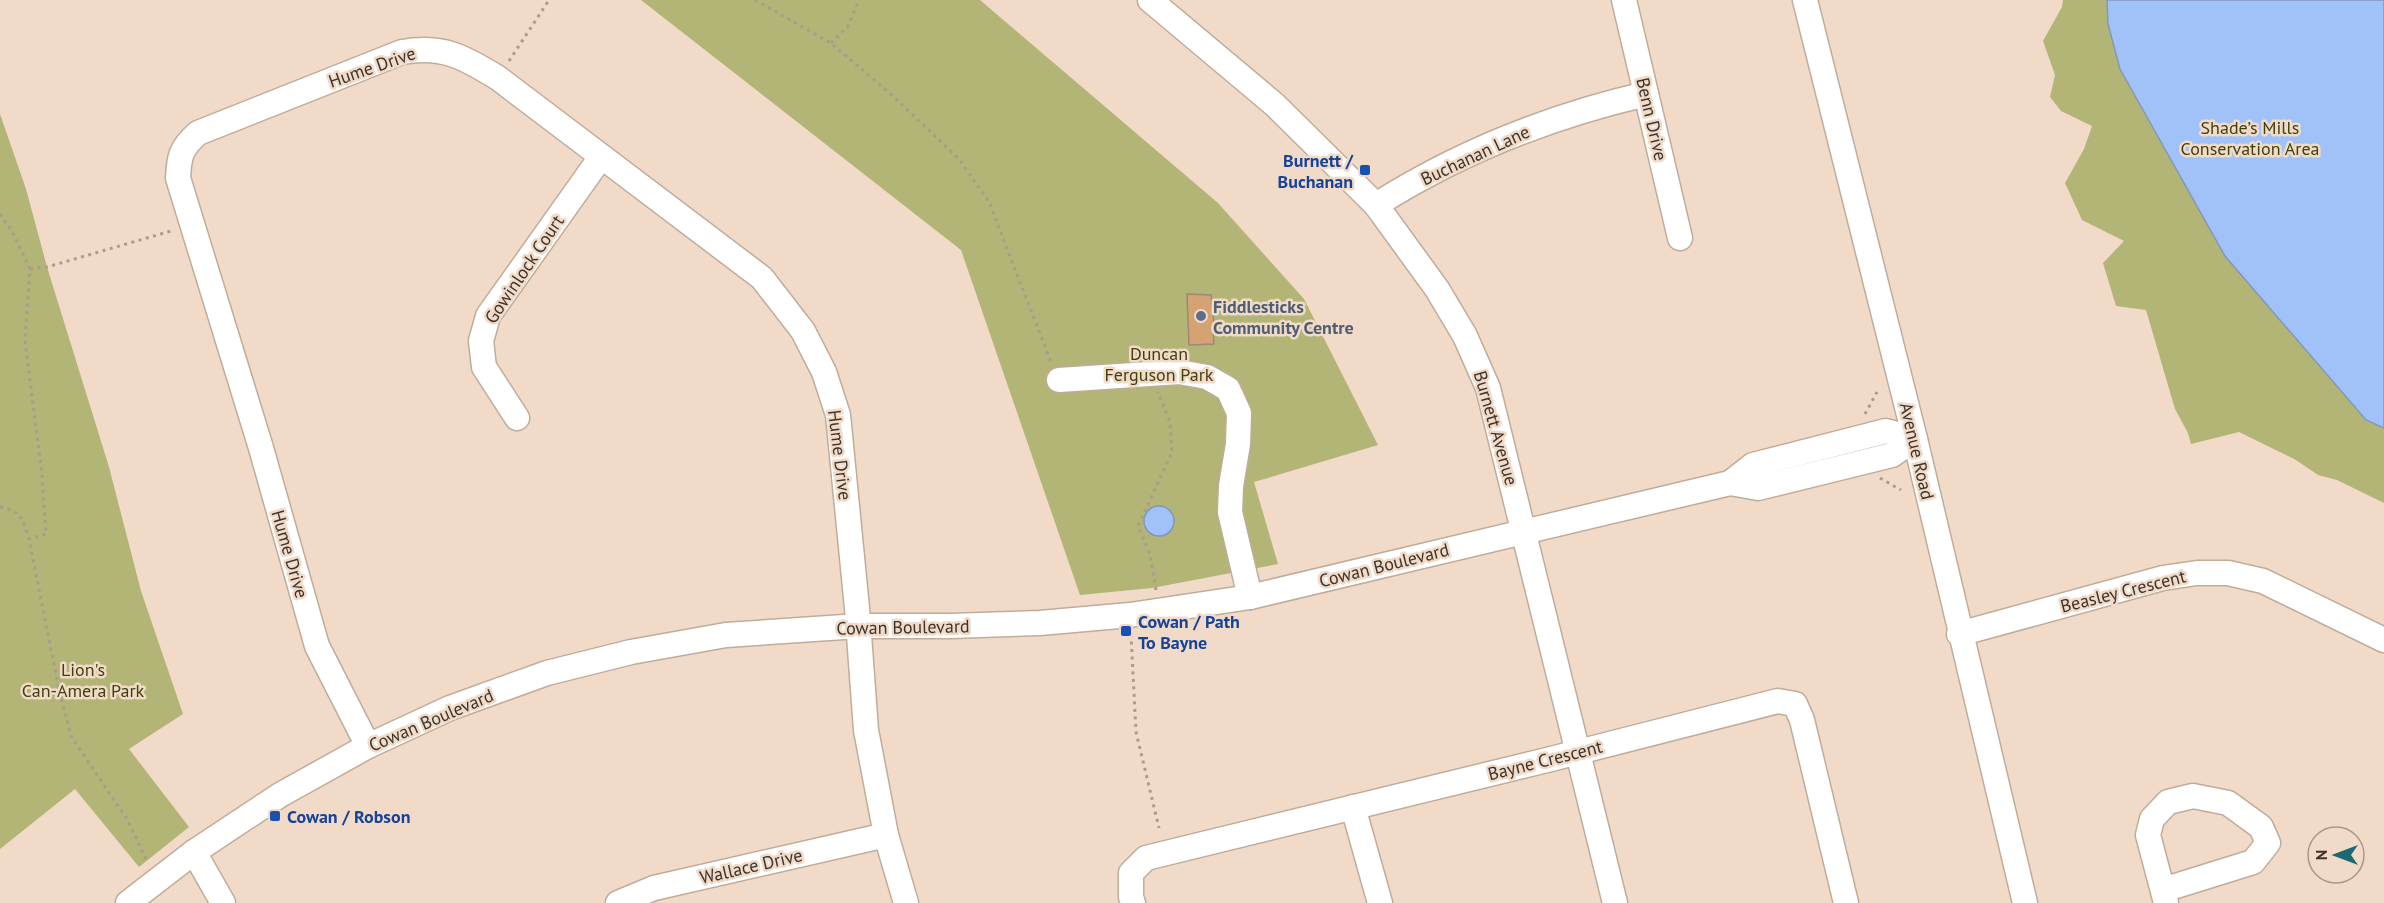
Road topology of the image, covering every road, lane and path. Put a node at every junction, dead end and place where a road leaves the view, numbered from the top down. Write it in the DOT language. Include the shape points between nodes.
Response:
graph roads {
  1 [pos="549,0"];
  2 [pos="755,0"];
  3 [pos="859,0"];
  4 [pos="1150,0"];
  5 [pos="1624,0"];
  6 [pos="1806,0"];
  7 [pos="831,43"];
  8 [pos="509,61"];
  9 [pos="1646,94"];
  10 [pos="601,157"];
  11 [pos="1376,205"];
  12 [pos="0,214"];
  13 [pos="171,231"];
  14 [pos="1680,238"];
  15 [pos="30,269"];
  16 [pos="1151,374"];
  17 [pos="1059,380"];
  18 [pos="1877,392"];
  19 [pos="517,418"];
  20 [pos="1863,419"];
  21 [pos="1915,439"];
  22 [pos="1878,477"];
  23 [pos="1901,490"];
  24 [pos="0,507"];
  25 [pos="1525,531"];
  26 [pos="28,539"];
  27 [pos="1156,590"];
  28 [pos="1250,597"];
  29 [pos="859,626"];
  30 [pos="1131,626"];
  31 [pos="1959,633"];
  32 [pos="2384,640"];
  33 [pos="368,746"];
  34 [pos="1578,752"];
  35 [pos="1353,807"];
  36 [pos="1159,828"];
  37 [pos="886,835"];
  38 [pos="194,852"];
  39 [pos="159,879"];
  40 [pos="2165,897"];
  41 [pos="128,903"];
  42 [pos="223,903"];
  43 [pos="618,903"];
  44 [pos="906,903"];
  45 [pos="1133,903"];
  46 [pos="1380,903"];
  47 [pos="1615,903"];
  48 [pos="1845,903"];
  49 [pos="2025,903"];
  1 -- 8 [label="path"];
  2 -- 7 [label="path"];
  3 -- 7 [label="path" via="848,26"];
  4 -- 11 [label="street, Burnett Avenue" via="1275,105"];
  5 -- 9 [label="street, Benn Drive"];
  6 -- 21 [label="street, Avenue Road"];
  7 -- 17 [label="path" via="959,159 989,202"];
  9 -- 11 [label="street, Buchanan Lane" via="1505,138"];
  9 -- 14 [label="street, Benn Drive"];
  10 -- 19 [label="street, Gowinlock Court" via="488,316 481,341 484,367"];
  10 -- 29 [label="street, Hume Drive" via="762,278 803,332 824,372 838,415"];
  10 -- 33 [label="street, Hume Drive" via="467,59 441,50 420,49 402,52 198,133 185,144 178,178 317,646"];
  11 -- 25 [label="street, Burnett Avenue" via="1437,289 1465,336 1488,388"];
  12 -- 15 [label="path"];
  13 -- 15 [label="path"];
  15 -- 26 [label="path" via="25,340 46,534"];
  16 -- 17 [label="street"];
  16 -- 27 [label="path" via="1170,422 1172,452 1138,526 1150,554"];
  16 -- 28 [label="street" via="1179,372 1207,377 1228,389 1239,413 1230,512"];
  18 -- 20 [label="path"];
  21 -- 25 [label="street, Cowan Boulevard" via="1886,431 1753,465 1730,483"];
  21 -- 31 [label="street, Avenue Road"];
  22 -- 23 [label="path"];
  24 -- 26 [label="path" via="16,512"];
  25 -- 28 [label="street, Cowan Boulevard"];
  25 -- 34 [label="street, Burnett Avenue"];
  26 -- 39 [label="path" via="72,738 127,819"];
  28 -- 29 [label="street, Cowan Boulevard" via="1130,615 1040,623"];
  29 -- 33 [label="street, Cowan Boulevard" via="726,635 631,652 547,673 450,708"];
  29 -- 37 [label="street" via="866,730"];
  30 -- 36 [label="path" via="1136,732"];
  31 -- 32 [label="street, Beasley Crescent" via="2163,578 2228,573 2263,581"];
  31 -- 49 [label="street, Avenue Road"];
  33 -- 38 [label="street, Cowan Boulevard" via="280,795"];
  34 -- 35 [label="street, Bayne Crescent"];
  34 -- 47 [label="street, Burnett Avenue"];
  34 -- 48 [label="street, Bayne Crescent" via="1778,700 1795,704"];
  35 -- 45 [label="street, Bayne Crescent" via="1146,858 1131,873"];
  35 -- 46 [label="street"];
  37 -- 43 [label="street, Wallace Drive" via="654,888"];
  37 -- 44 [label="street"];
  38 -- 39 [label="street, Cowan Boulevard"];
  38 -- 42 [label="street"];
  39 -- 41 [label="street, Cowan Boulevard"];
  40 -- 40 [label="street" via="2253,862 2268,843 2261,827 2228,803 2193,796 2168,802 2152,819 2148,835"];
}
